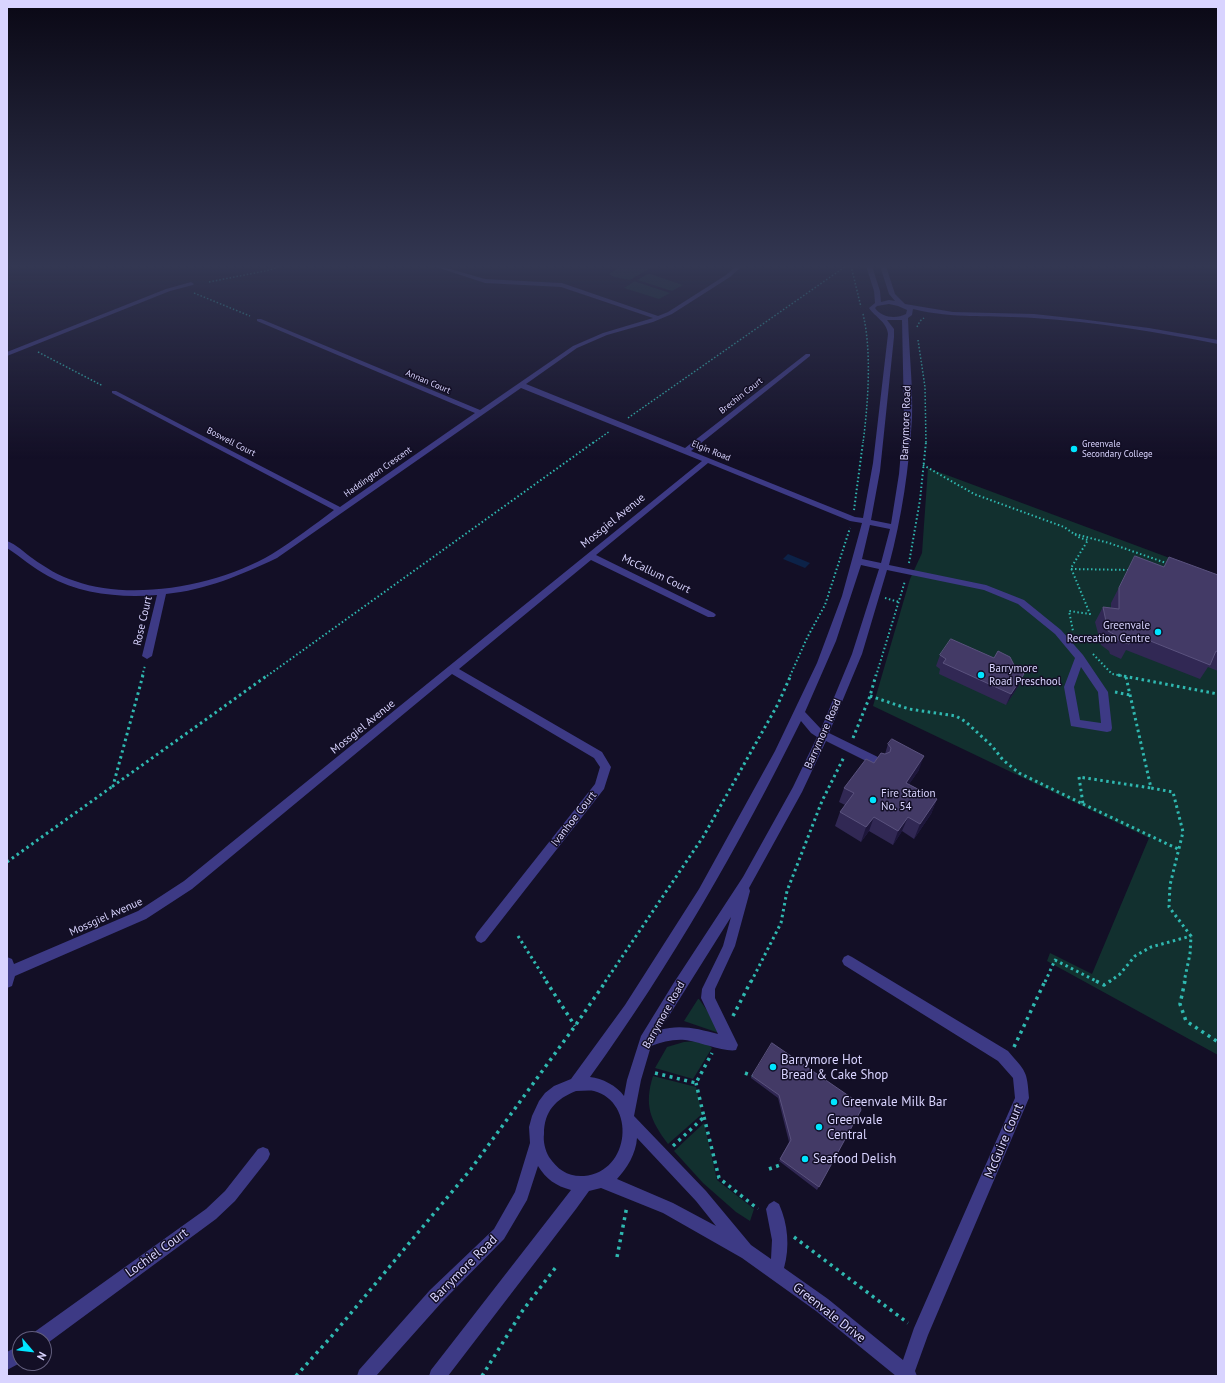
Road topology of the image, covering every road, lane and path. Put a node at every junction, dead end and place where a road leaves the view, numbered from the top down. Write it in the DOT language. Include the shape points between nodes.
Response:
graph roads {
  1 [pos="66,331"];
  2 [pos="283,331"];
  3 [pos="616,331"];
  4 [pos="753,331"];
  5 [pos="866,331"];
  6 [pos="891,331"];
  7 [pos="907,331"];
  8 [pos="1153,331"];
  9 [pos="1218,342"];
  10 [pos="33,349"];
  11 [pos="7,354"];
  12 [pos="808,355"];
  13 [pos="521,385"];
  14 [pos="102,386"];
  15 [pos="114,392"];
  16 [pos="481,413"];
  17 [pos="619,424"];
  18 [pos="686,451"];
  19 [pos="707,460"];
  20 [pos="923,465"];
  21 [pos="340,510"];
  22 [pos="853,519"];
  23 [pos="866,522"];
  24 [pos="895,527"];
  25 [pos="1072,533"];
  26 [pos="7,544"];
  27 [pos="590,556"];
  28 [pos="856,561"];
  29 [pos="1173,565"];
  30 [pos="884,567"];
  31 [pos="1071,569"];
  32 [pos="1136,571"];
  33 [pos="162,592"];
  34 [pos="711,614"];
  35 [pos="1073,632"];
  36 [pos="1092,653"];
  37 [pos="147,656"];
  38 [pos="1080,657"];
  39 [pos="451,669"];
  40 [pos="1126,677"];
  41 [pos="1218,694"];
  42 [pos="870,696"];
  43 [pos="800,713"];
  44 [pos="823,736"];
  45 [pos="880,763"];
  46 [pos="113,786"];
  47 [pos="1151,788"];
  48 [pos="1083,804"];
  49 [pos="1178,849"];
  50 [pos="7,862"];
  51 [pos="747,881"];
  52 [pos="518,936"];
  53 [pos="1191,936"];
  54 [pos="481,937"];
  55 [pos="848,961"];
  56 [pos="8,972"];
  57 [pos="575,1026"];
  58 [pos="646,1041"];
  59 [pos="1218,1042"];
  60 [pos="1004,1056"];
  61 [pos="745,1073"];
  62 [pos="753,1076"];
  63 [pos="696,1083"];
  64 [pos="576,1084"];
  65 [pos="629,1117"];
  66 [pos="536,1145"];
  67 [pos="672,1147"];
  68 [pos="263,1154"];
  69 [pos="783,1164"];
  70 [pos="769,1169"];
  71 [pos="602,1181"];
  72 [pos="584,1185"];
  73 [pos="627,1206"];
  74 [pos="774,1209"];
  75 [pos="748,1252"];
  76 [pos="618,1257"];
  77 [pos="556,1267"];
  78 [pos="775,1271"];
  79 [pos="50,1331"];
  80 [pos="907,1375"];
  81 [pos="296,1376"];
  82 [pos="364,1376"];
  83 [pos="437,1376"];
  84 [pos="482,1376"];
  1 -- 11 [label="street"];
  2 -- 16 [label="street, Annan Court"];
  3 -- 13 [label="street, Haddington Crescent" via="575,347"];
  4 -- 17 [label="path"];
  5 -- 22 [label="path" via="868,390"];
  6 -- 23 [label="street, Barrymore Road" via="876,473"];
  7 -- 24 [label="street, Barrymore Road" via="908,417"];
  8 -- 9 [label="street"];
  10 -- 14 [label="path"];
  12 -- 18 [label="street, Brechin Court"];
  13 -- 16 [label="street, Haddington Crescent"];
  13 -- 17 [label="street, Elgin Road"];
  15 -- 21 [label="street, Boswell Court"];
  16 -- 21 [label="street, Haddington Crescent"];
  17 -- 18 [label="street, Elgin Road"];
  17 -- 46 [label="path"];
  18 -- 19 [label="street, Elgin Road"];
  19 -- 22 [label="street, Elgin Road"];
  19 -- 27 [label="street, Mossgiel Avenue"];
  20 -- 25 [label="path" via="974,494"];
  21 -- 33 [label="street, Haddington Crescent" via="274,556 241,572 202,585"];
  22 -- 23 [label="street, Elgin Road"];
  22 -- 57 [label="path" via="825,605 807,638 778,704 703,837"];
  23 -- 24 [label="street, Elgin Road"];
  23 -- 28 [label="street, Barrymore Road"];
  24 -- 30 [label="street, Barrymore Road"];
  25 -- 29 [label="path"];
  25 -- 31 [label="path" via="1088,540"];
  26 -- 33 [label="street, Haddington Crescent" via="53,575 82,586 119,593"];
  27 -- 34 [label="street, McCallum Court"];
  27 -- 39 [label="street, Mossgiel Avenue"];
  28 -- 30 [label="street"];
  28 -- 43 [label="street, Barrymore Road" via="847,597 830,645"];
  30 -- 38 [label="street" via="986,588 1021,602 1058,632"];
  30 -- 44 [label="street, Barrymore Road" via="857,654"];
  31 -- 32 [label="path"];
  31 -- 35 [label="path" via="1090,614 1069,611"];
  33 -- 37 [label="street, Rose Court"];
  36 -- 40 [label="path" via="1112,674"];
  37 -- 46 [label="path"];
  38 -- 38 [label="street" via="1069,687 1074,723 1108,728 1103,692"];
  39 -- 54 [label="street, Ivanhoe Court" via="598,755 606,767 600,786"];
  39 -- 56 [label="street, Mossgiel Avenue" via="188,885 142,916"];
  40 -- 41 [label="path"];
  40 -- 47 [label="path"];
  42 -- 48 [label="path" via="909,710 956,716 966,722 1019,773"];
  43 -- 44 [label="street"];
  43 -- 64 [label="street, Barrymore Road" via="701,897 604,1048"];
  44 -- 45 [label="street"];
  44 -- 51 [label="street, Barrymore Road" via="798,789"];
  46 -- 50 [label="path"];
  47 -- 48 [label="path" via="1078,777"];
  47 -- 49 [label="path" via="1173,792 1183,832"];
  48 -- 49 [label="path"];
  49 -- 53 [label="path" via="1170,885 1170,907"];
  51 -- 58 [label="street, Barrymore Road"];
  51 -- 58 [label="street" via="729,946 709,989 708,998 731,1045 677,1033"];
  52 -- 57 [label="path"];
  53 -- 59 [label="path" via="1180,1004 1186,1021"];
  53 -- 60 [label="path" via="1151,948 1135,956 1120,974 1104,985 1055,960 1015,1046"];
  55 -- 60 [label="street, McGuire Court"];
  57 -- 81 [label="path" via="471,1169"];
  58 -- 65 [label="street, Barrymore Road" via="634,1080"];
  60 -- 80 [label="street, McGuire Court" via="1020,1074 1022,1098 920,1334"];
  61 -- 62 [label="path"];
  63 -- 67 [label="path" via="704,1117"];
  64 -- 65 [label="street" via="597,1085 616,1096"];
  64 -- 66 [label="street" via="559,1091 544,1105 536,1124"];
  65 -- 71 [label="street" via="631,1139 626,1156 616,1170"];
  65 -- 75 [label="street, Greenvale Drive"];
  66 -- 72 [label="street" via="542,1161 553,1174 567,1183"];
  66 -- 82 [label="street, Barrymore Road" via="522,1195 499,1234 436,1296"];
  68 -- 79 [label="street, Lochiel Court" via="230,1196 211,1214"];
  69 -- 70 [label="path"];
  71 -- 72 [label="street"];
  71 -- 75 [label="street, Greenvale Drive" via="668,1208"];
  72 -- 83 [label="street"];
  73 -- 76 [label="path"];
  74 -- 78 [label="street" via="782,1240 780,1258"];
  75 -- 78 [label="street, Greenvale Drive"];
  77 -- 84 [label="path" via="522,1310"];
  78 -- 80 [label="street, Greenvale Drive" via="822,1305"];
}
